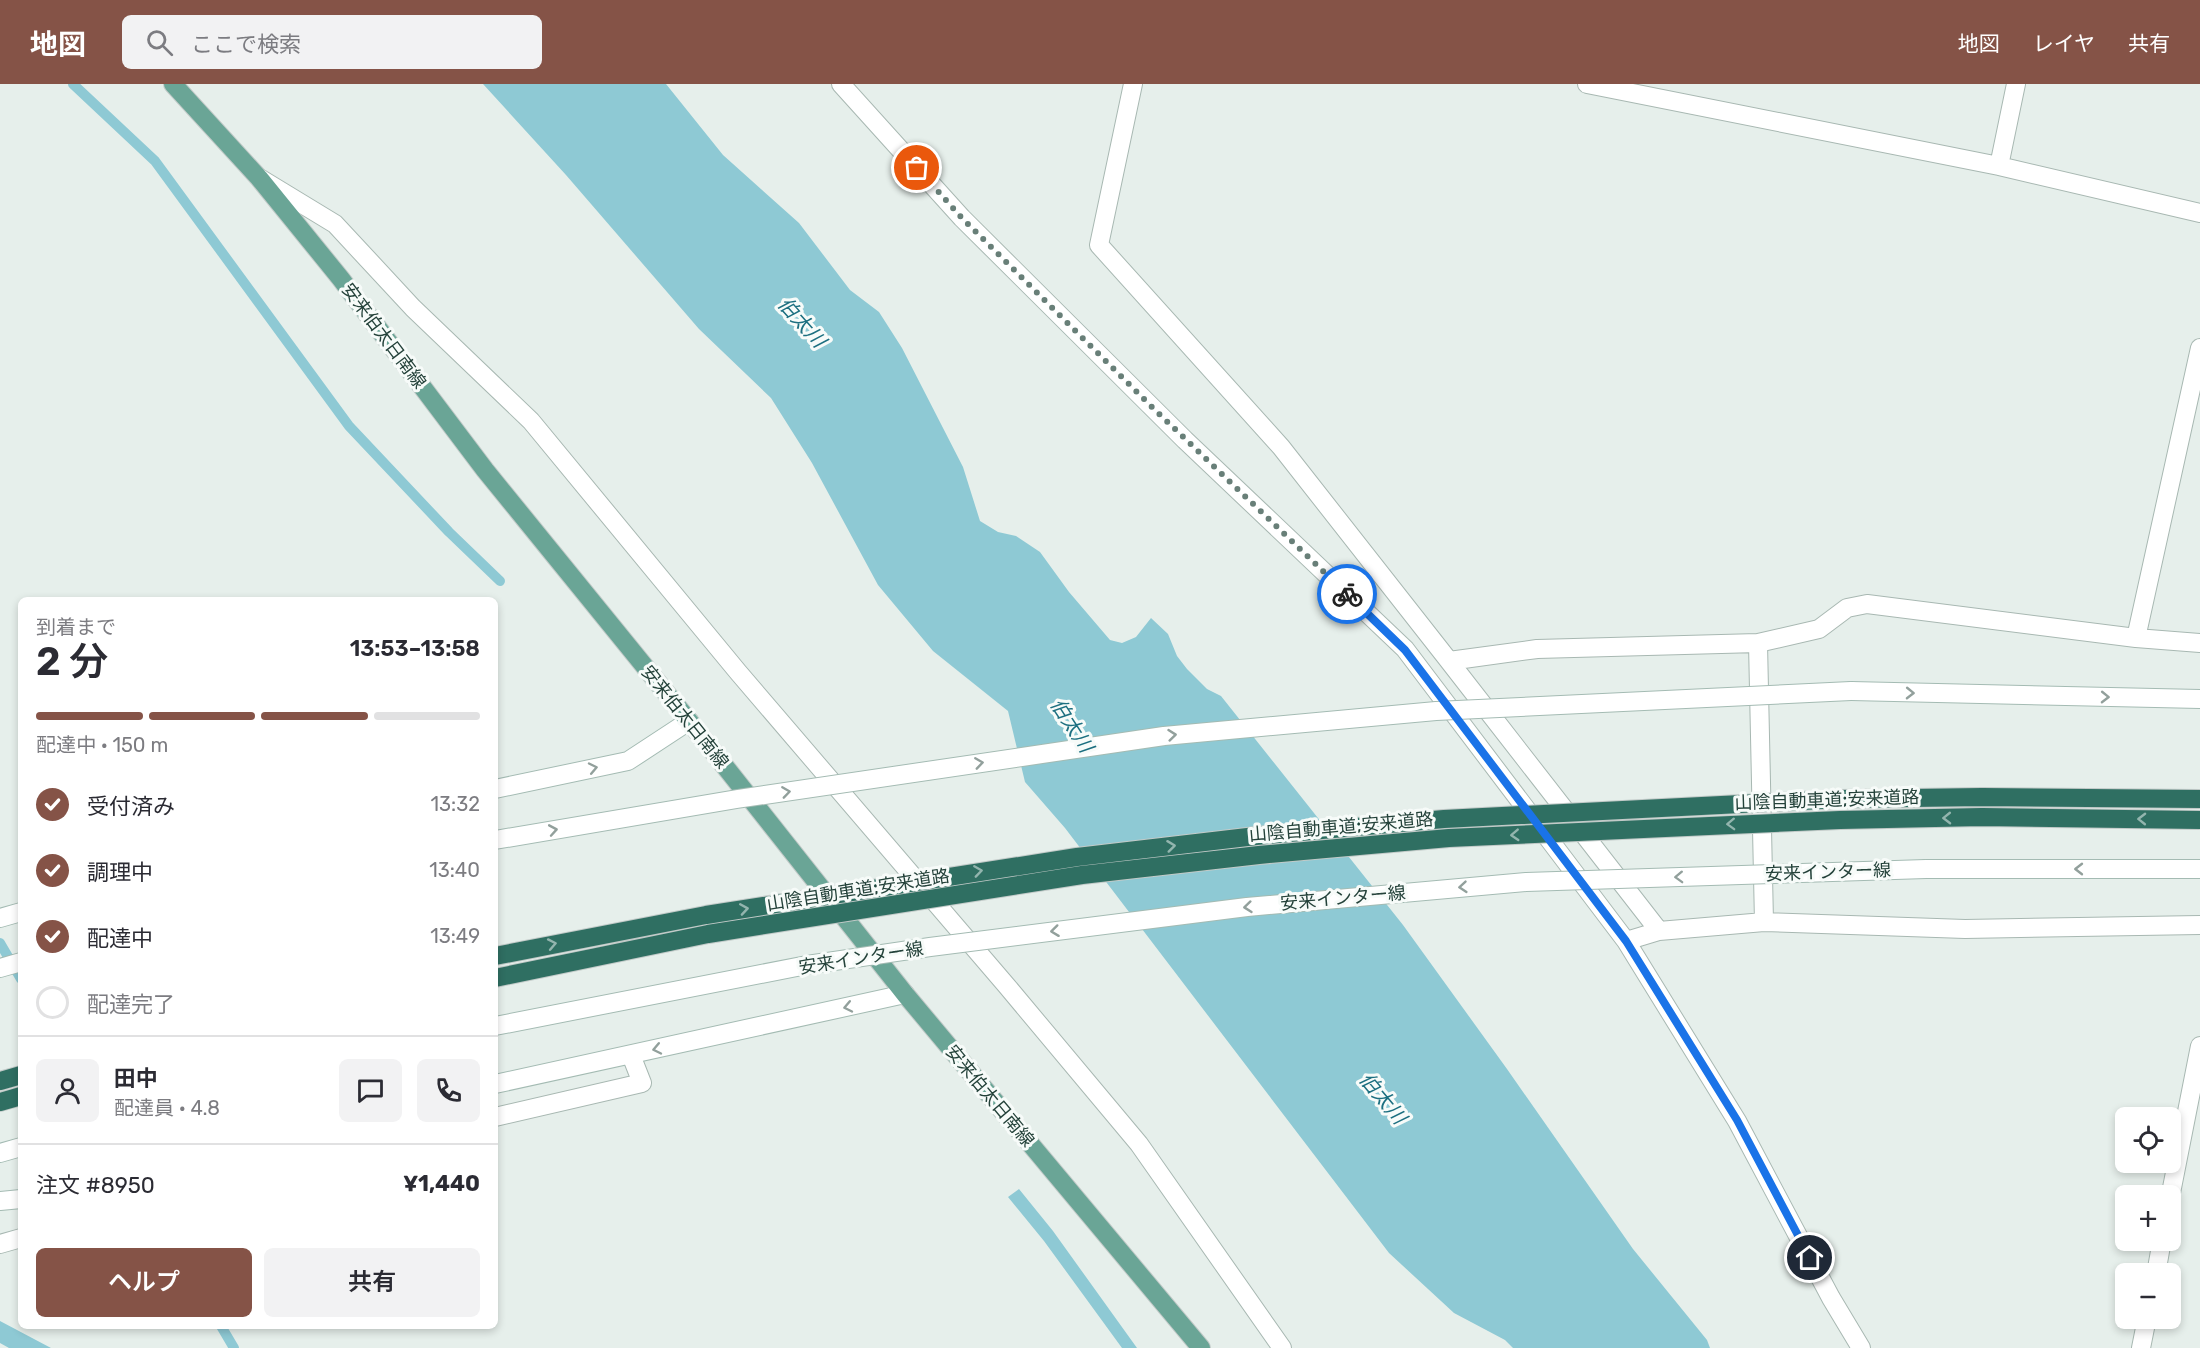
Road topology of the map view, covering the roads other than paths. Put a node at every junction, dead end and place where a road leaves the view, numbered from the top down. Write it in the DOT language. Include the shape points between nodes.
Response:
graph roads {
  1 [pos="173,84"];
  2 [pos="841,84"];
  3 [pos="1133,84"];
  4 [pos="1587,84"];
  5 [pos="2016,84"];
  6 [pos="1999,166"];
  7 [pos="259,178"];
  8 [pos="2200,213"];
  9 [pos="2200,348"];
  10 [pos="1426,633"];
  11 [pos="2136,638"];
  12 [pos="2200,642"];
  13 [pos="1758,643"];
  14 [pos="1405,650"];
  15 [pos="1449,661"];
  16 [pos="2200,699"];
  17 [pos="689,721"];
  18 [pos="498,788"];
  19 [pos="2200,799"];
  20 [pos="2200,820"];
  21 [pos="498,839"];
  22 [pos="2200,869"];
  23 [pos="18,913"];
  24 [pos="0,918"];
  25 [pos="1764,922"];
  26 [pos="2200,925"];
  27 [pos="1659,931"];
  28 [pos="1626,941"];
  29 [pos="498,955"];
  30 [pos="18,963"];
  31 [pos="0,968"];
  32 [pos="498,977"];
  33 [pos="905,994"];
  34 [pos="498,1025"];
  35 [pos="2200,1046"];
  36 [pos="631,1055"];
  37 [pos="18,1076"];
  38 [pos="0,1081"];
  39 [pos="498,1083"];
  40 [pos="18,1097"];
  41 [pos="0,1102"];
  42 [pos="498,1116"];
  43 [pos="18,1148"];
  44 [pos="0,1153"];
  45 [pos="2173,1185"];
  46 [pos="18,1199"];
  47 [pos="0,1201"];
  48 [pos="18,1239"];
  49 [pos="0,1244"];
  50 [pos="2145,1329"];
  51 [pos="1201,1348"];
  52 [pos="1282,1348"];
  53 [pos="1861,1348"];
  54 [pos="2141,1348"];
  1 -- 7 [label="main road, 安来伯太日南線"];
  2 -- 14 [label="street" via="962,218 1185,440"];
  3 -- 10 [label="street" via="1099,245 1281,447"];
  4 -- 6 [label="street"];
  5 -- 6 [label="street"];
  6 -- 8 [label="street"];
  7 -- 17 [label="main road, 安来伯太日南線" via="341,279 485,470"];
  7 -- 52 [label="street" via="335,224 413,308 531,421 738,672 1139,1144"];
  9 -- 11 [label="street"];
  10 -- 14 [label="street"];
  10 -- 15 [label="street"];
  11 -- 12 [label="street"];
  11 -- 13 [label="street" via="1867,604 1847,608 1818,629"];
  13 -- 15 [label="street" via="1537,649"];
  13 -- 25 [label="street"];
  14 -- 28 [label="street"];
  15 -- 27 [label="street"];
  21 -- 16 [label="street, one-way, bridge" via="737,799 1164,736 1436,711 1851,691"];
  18 -- 17 [label="street, one-way" via="628,761"];
  17 -- 33 [label="main road, 安来伯太日南線"];
  29 -- 19 [label="highway, 山陰自動車道;安来道路, one-way, bridge" via="706,915 1065,858 1256,836 1432,820 1840,799"];
  20 -- 32 [label="highway, 山陰自動車道;安来道路, one-way, bridge" via="1840,820 1449,838 1259,855 1082,875 708,934"];
  22 -- 34 [label="street, 安来インター線, one-way, bridge" via="1926,869 1526,882 1247,907 807,965"];
  23 -- 24 [label="street"];
  25 -- 26 [label="street" via="1965,929"];
  25 -- 27 [label="street"];
  27 -- 28 [label="street"];
  28 -- 53 [label="street" via="1737,1120"];
  30 -- 31 [label="street"];
  33 -- 36 [label="street, one-way"];
  33 -- 51 [label="main road, 安来伯太日南線"];
  35 -- 45 [label="street"];
  36 -- 39 [label="street"];
  36 -- 42 [label="street" via="642,1083"];
  37 -- 38 [label="highway"];
  40 -- 41 [label="highway"];
  43 -- 44 [label="street"];
  46 -- 47 [label="street"];
  48 -- 49 [label="street"];
  50 -- 54 [label="street"];
}
